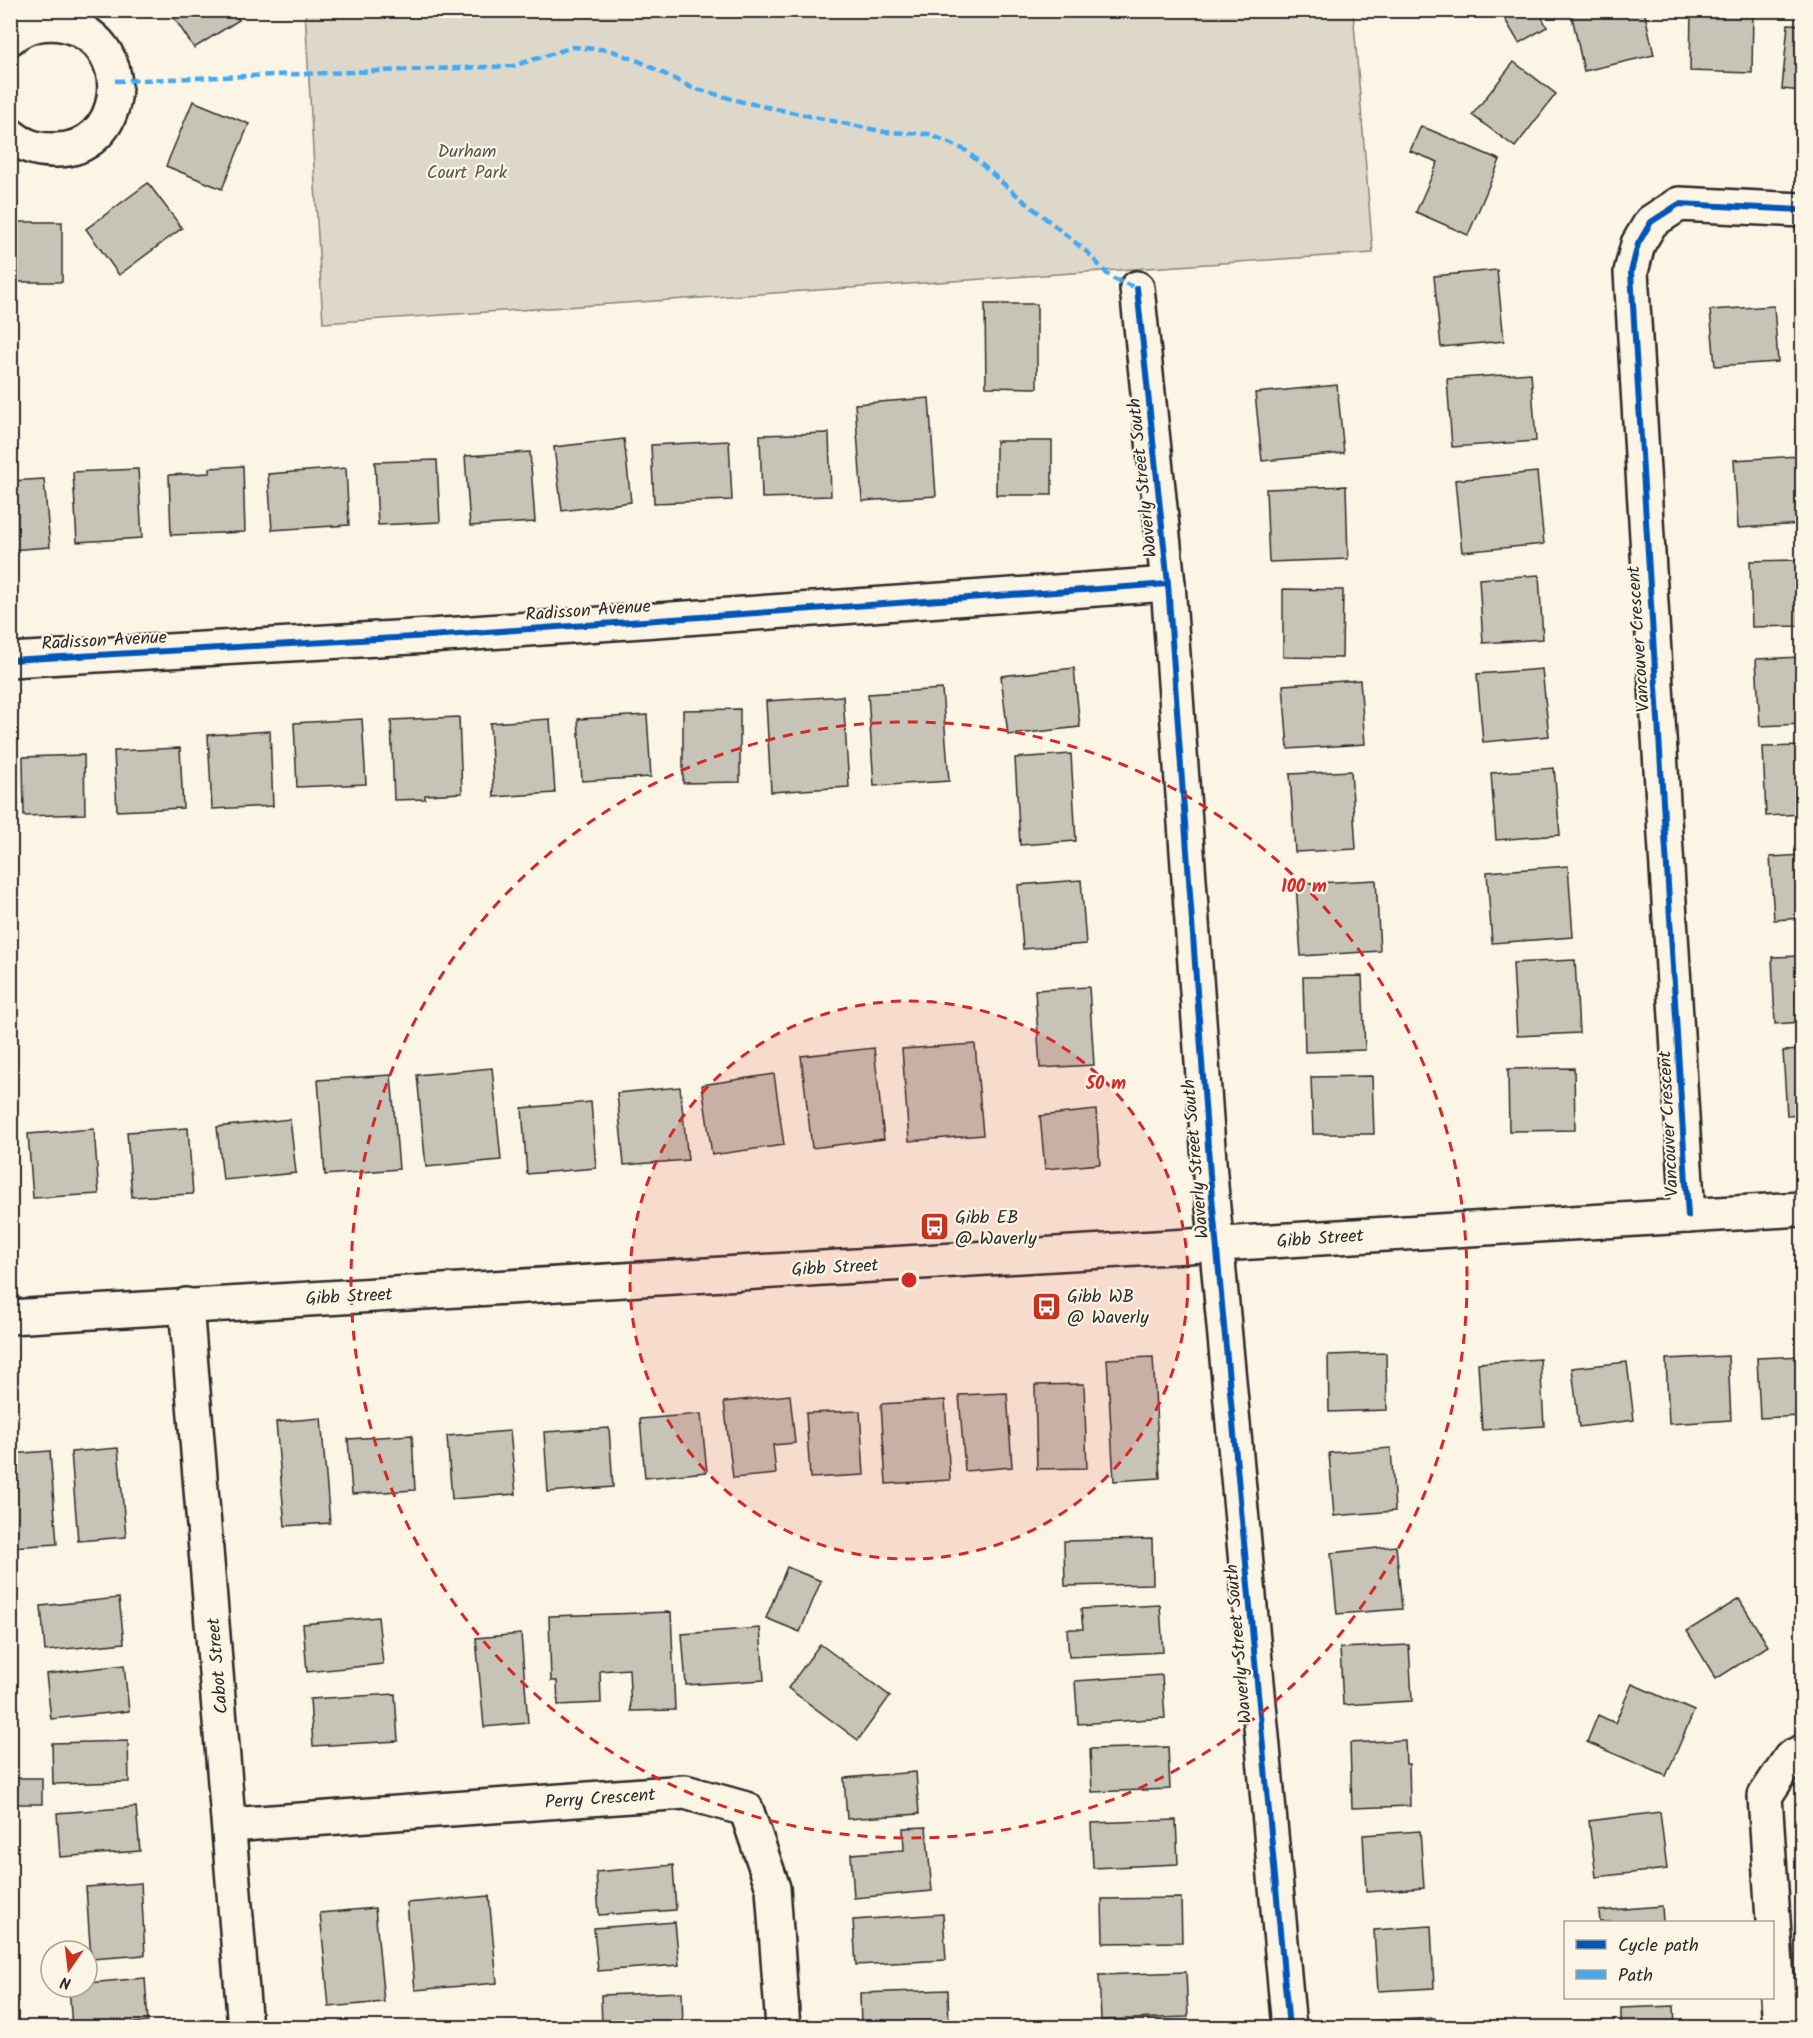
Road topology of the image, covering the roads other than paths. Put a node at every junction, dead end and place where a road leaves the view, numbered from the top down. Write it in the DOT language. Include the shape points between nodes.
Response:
graph roads {
  1 [pos="10,38"];
  2 [pos="10,135"];
  3 [pos="1803,210"];
  4 [pos="1137,288"];
  5 [pos="1168,584"];
  6 [pos="10,660"];
  7 [pos="1803,1209"];
  8 [pos="1688,1216"];
  9 [pos="1217,1244"];
  10 [pos="186,1305"];
  11 [pos="10,1317"];
  12 [pos="1803,1752"];
  13 [pos="230,1825"];
  14 [pos="1773,1921"];
  15 [pos="1774,1935"];
  16 [pos="245,2028"];
  17 [pos="783,2028"];
  18 [pos="1289,2028"];
  19 [pos="1780,2028"];
  1 -- 2 [label="street" via="34,25 56,22 76,28 94,39 108,56 115,76 115,97 96,134 79,145 37,150"];
  3 -- 8 [label="street, Vancouver Crescent" via="1679,204 1651,222 1638,244 1631,272"];
  4 -- 5 [label="street, Waverly Street South"];
  5 -- 6 [label="street, Radisson Avenue" via="442,635"];
  5 -- 9 [label="street, Waverly Street South"];
  7 -- 8 [label="street, Gibb Street"];
  8 -- 9 [label="street, Gibb Street"];
  9 -- 10 [label="street, Gibb Street"];
  9 -- 18 [label="street, Waverly Street South"];
  10 -- 11 [label="street, Gibb Street"];
  10 -- 13 [label="street, Cabot Street"];
  12 -- 14 [label="street" via="1791,1757 1765,1796"];
  13 -- 16 [label="street, Cabot Street"];
  13 -- 17 [label="street, Perry Crescent" via="685,1792 746,1809 773,1888"];
  15 -- 19 [label="street"];
}
